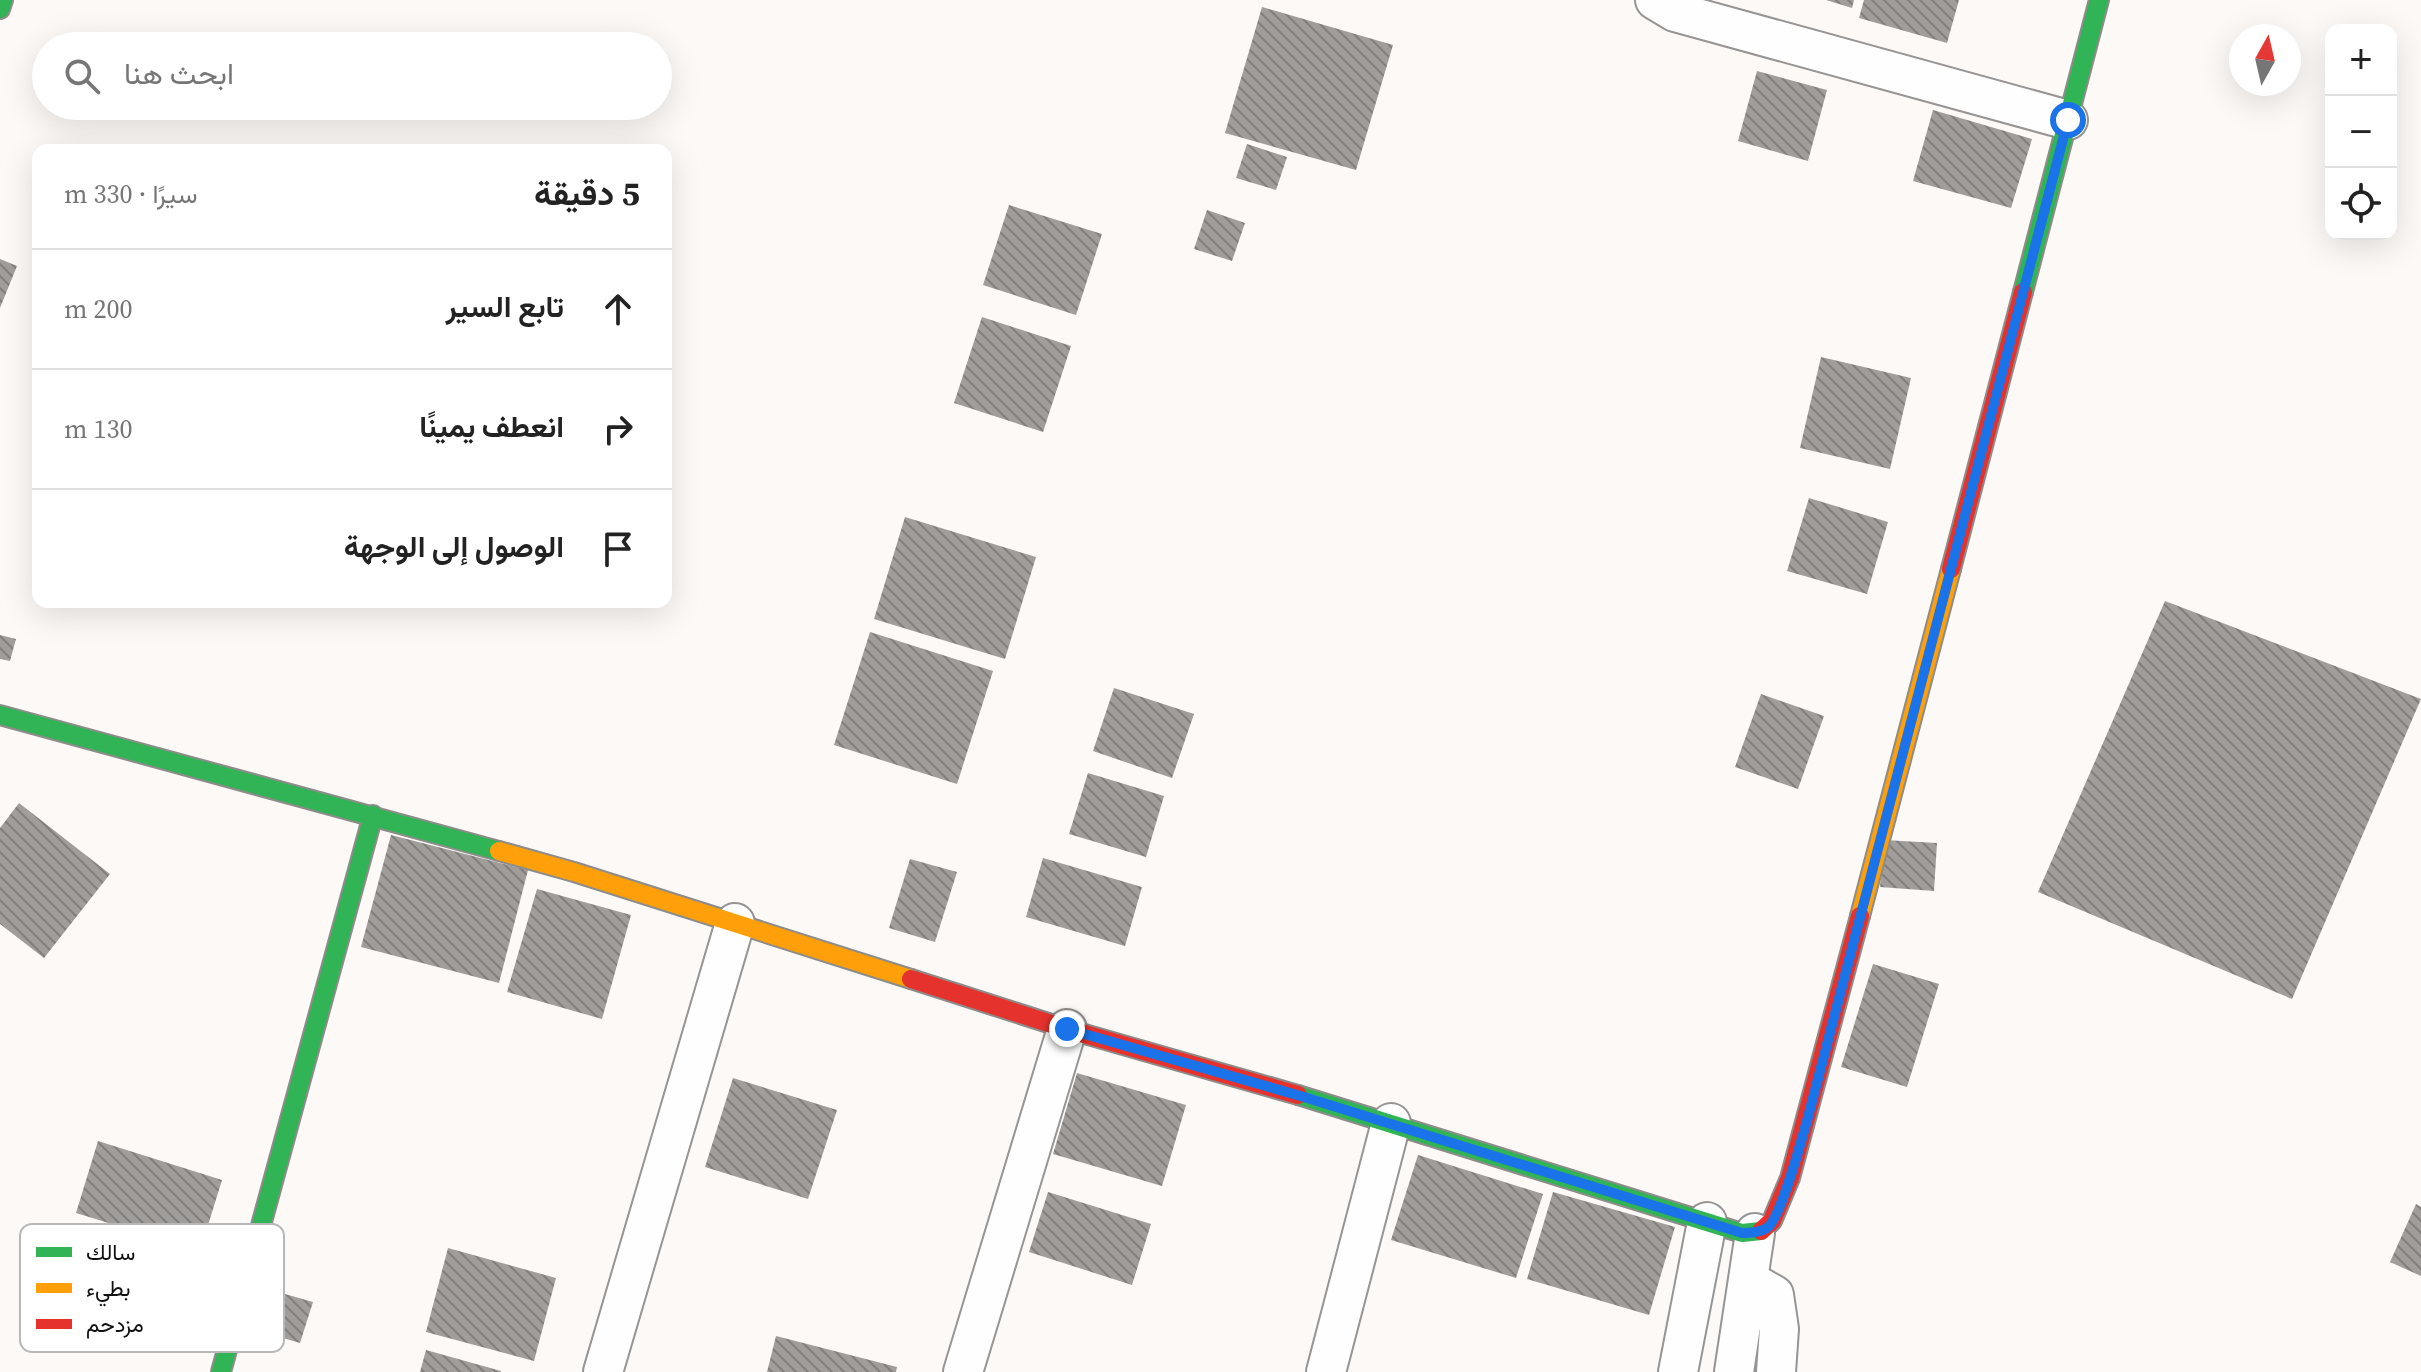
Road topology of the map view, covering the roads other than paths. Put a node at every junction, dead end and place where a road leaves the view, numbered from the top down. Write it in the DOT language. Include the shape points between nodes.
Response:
graph roads {
  1 [pos="3,0"];
  2 [pos="1655,0"];
  3 [pos="2099,0"];
  4 [pos="0,9"];
  5 [pos="2068,120"];
  6 [pos="0,715"];
  7 [pos="373,815"];
  8 [pos="735,923"];
  9 [pos="1067,1029"];
  10 [pos="1391,1123"];
  11 [pos="1707,1222"];
  12 [pos="261,1224"];
  13 [pos="1755,1233"];
  14 [pos="1748,1280"];
  15 [pos="226,1352"];
  16 [pos="221,1372"];
  17 [pos="603,1372"];
  18 [pos="963,1372"];
  19 [pos="1326,1372"];
  20 [pos="1678,1372"];
  21 [pos="1734,1372"];
  22 [pos="1776,1372"];
  1 -- 4 [label="street"];
  2 -- 5 [label="street" via="1675,12"];
  3 -- 5 [label="street"];
  5 -- 13 [label="street" via="1807,1121 1778,1211 1769,1227"];
  6 -- 7 [label="street"];
  7 -- 8 [label="street"];
  7 -- 12 [label="street"];
  8 -- 9 [label="street"];
  8 -- 17 [label="street"];
  9 -- 10 [label="street"];
  9 -- 18 [label="street"];
  10 -- 11 [label="street"];
  10 -- 19 [label="street"];
  11 -- 13 [label="street"];
  11 -- 20 [label="street"];
  13 -- 14 [label="street"];
  14 -- 21 [label="street"];
  14 -- 22 [label="street" via="1774,1295 1779,1329"];
  15 -- 16 [label="street"];
}
